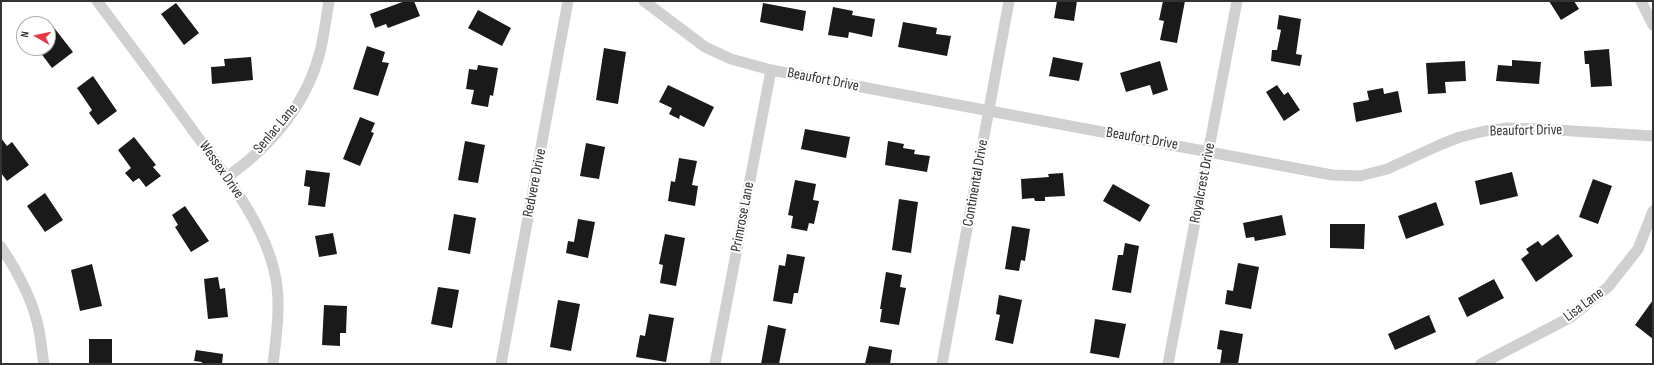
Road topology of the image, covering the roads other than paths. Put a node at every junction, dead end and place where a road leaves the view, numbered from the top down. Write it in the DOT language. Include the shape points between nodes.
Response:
graph roads {
  1 [pos="97,1"];
  2 [pos="329,1"];
  3 [pos="568,1"];
  4 [pos="644,1"];
  5 [pos="1010,1"];
  6 [pos="1237,1"];
  7 [pos="1641,1"];
  8 [pos="1653,25"];
  9 [pos="771,70"];
  10 [pos="989,111"];
  11 [pos="1653,136"];
  12 [pos="1209,152"];
  13 [pos="227,177"];
  14 [pos="1653,211"];
  15 [pos="1,247"];
  16 [pos="44,364"];
  17 [pos="274,364"];
  18 [pos="501,364"];
  19 [pos="714,364"];
  20 [pos="942,364"];
  21 [pos="1168,364"];
  22 [pos="1481,364"];
  1 -- 13 [label="street, Wessex Drive"];
  2 -- 13 [label="street, Senlac Lane" via="320,52 310,81 296,109 272,139"];
  3 -- 18 [label="street, Redvere Drive"];
  4 -- 9 [label="street, Beaufort Drive" via="705,47 731,59"];
  5 -- 10 [label="street, Continental Drive"];
  6 -- 12 [label="street, Royalcrest Drive"];
  7 -- 8 [label="street"];
  9 -- 10 [label="street, Beaufort Drive"];
  9 -- 19 [label="street, Primrose Lane"];
  10 -- 12 [label="street, Beaufort Drive"];
  10 -- 20 [label="street, Continental Drive"];
  11 -- 12 [label="street, Beaufort Drive" via="1508,128 1485,131 1460,137 1387,169 1360,176 1304,171"];
  12 -- 21 [label="street, Royalcrest Drive"];
  13 -- 17 [label="street, Wessex Drive" via="250,212 267,249 277,285 278,321"];
  14 -- 22 [label="street, Lisa Lane" via="1638,249 1608,287 1571,317"];
  15 -- 16 [label="street" via="15,268 29,298 39,330"];
}
